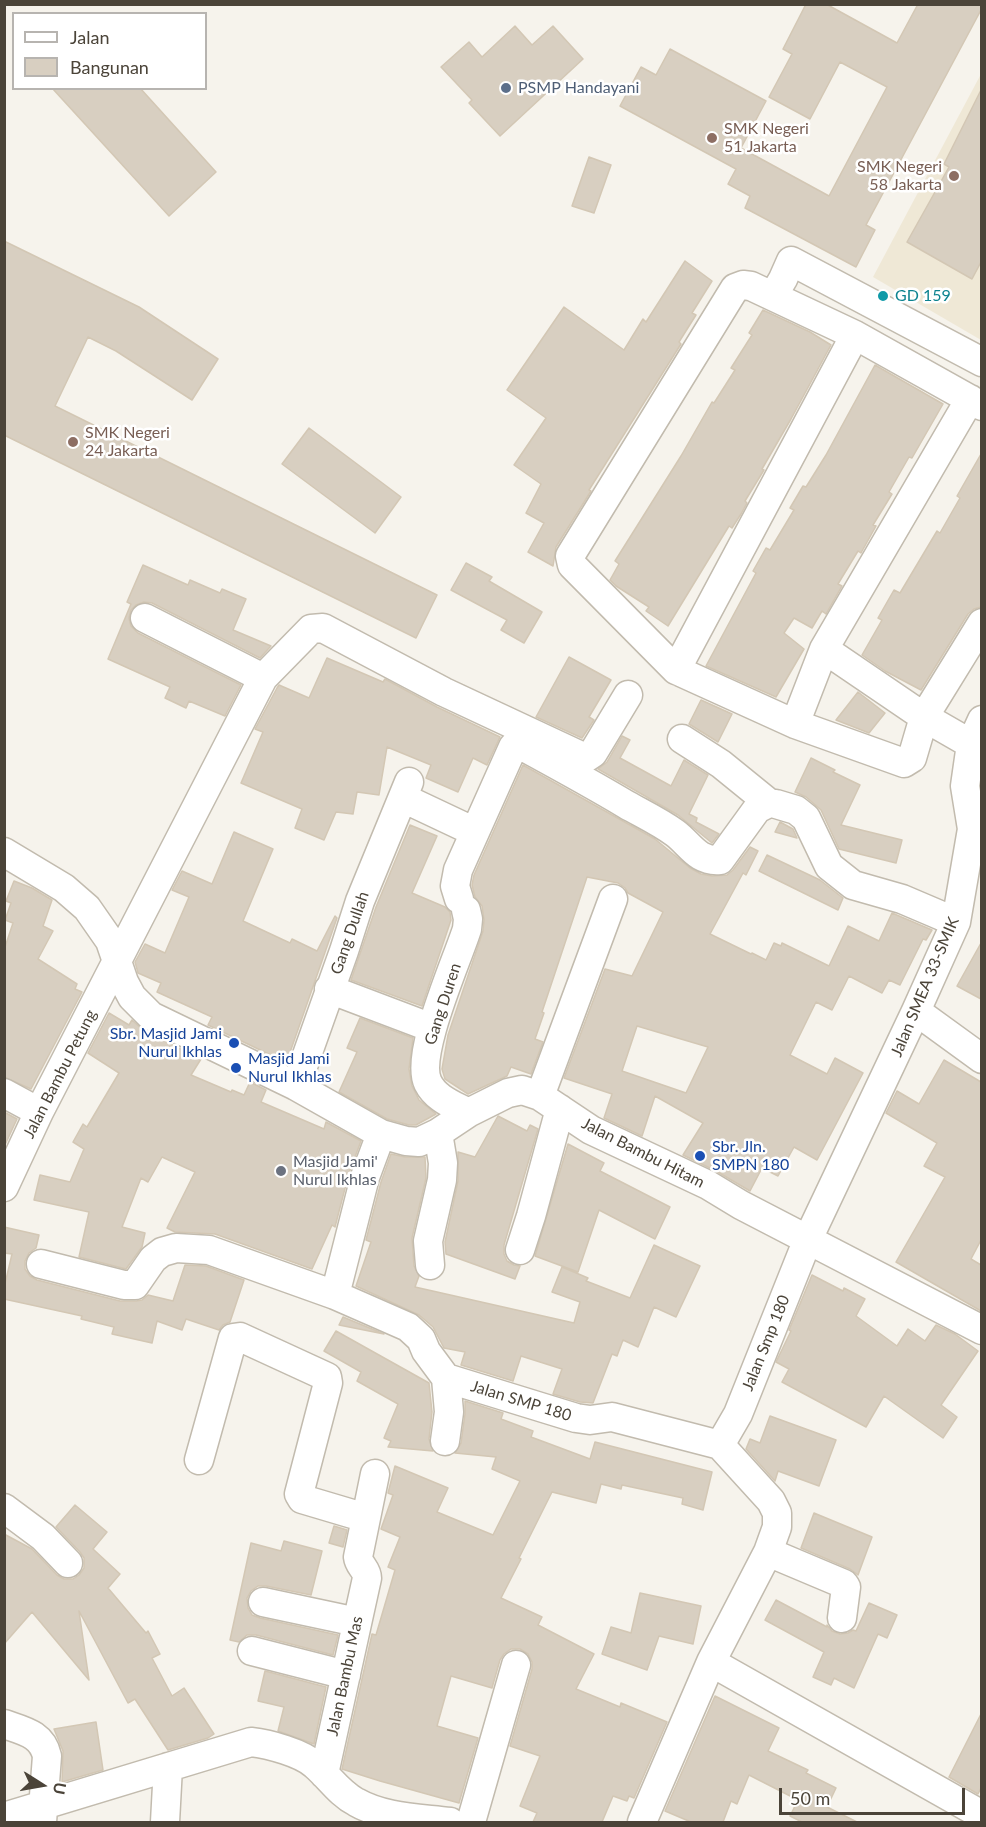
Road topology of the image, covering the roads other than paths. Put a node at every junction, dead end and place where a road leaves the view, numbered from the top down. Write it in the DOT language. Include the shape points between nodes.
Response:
graph roads {
  1 [pos="773,296"];
  2 [pos="855,335"];
  3 [pos="981,362"];
  4 [pos="976,402"];
  5 [pos="145,618"];
  6 [pos="981,623"];
  7 [pos="824,649"];
  8 [pos="676,670"];
  9 [pos="263,678"];
  10 [pos="628,695"];
  11 [pos="924,717"];
  12 [pos="795,724"];
  13 [pos="976,732"];
  14 [pos="682,739"];
  15 [pos="583,766"];
  16 [pos="769,803"];
  17 [pos="476,832"];
  18 [pos="976,832"];
  19 [pos="4,852"];
  20 [pos="613,899"];
  21 [pos="956,922"];
  22 [pos="118,962"];
  23 [pos="330,989"];
  24 [pos="916,1011"];
  25 [pos="432,1028"];
  26 [pos="981,1059"];
  27 [pos="296,1086"];
  28 [pos="4,1093"];
  29 [pos="550,1102"];
  30 [pos="39,1112"];
  31 [pos="468,1113"];
  32 [pos="438,1133"];
  33 [pos="381,1134"];
  34 [pos="4,1187"];
  35 [pos="808,1239"];
  36 [pos="520,1250"];
  37 [pos="41,1264"];
  38 [pos="430,1265"];
  39 [pos="334,1295"];
  40 [pos="981,1330"];
  41 [pos="446,1378"];
  42 [pos="445,1441"];
  43 [pos="720,1445"];
  44 [pos="199,1460"];
  45 [pos="375,1474"];
  46 [pos="4,1508"];
  47 [pos="366,1518"];
  48 [pos="768,1552"];
  49 [pos="68,1563"];
  50 [pos="263,1602"];
  51 [pos="842,1618"];
  52 [pos="357,1622"];
  53 [pos="252,1651"];
  54 [pos="711,1662"];
  55 [pos="516,1665"];
  56 [pos="346,1675"];
  57 [pos="4,1724"];
  58 [pos="168,1767"];
  59 [pos="324,1774"];
  60 [pos="43,1814"];
  61 [pos="969,1815"];
  62 [pos="4,1816"];
  63 [pos="165,1822"];
  64 [pos="450,1822"];
  65 [pos="471,1822"];
  66 [pos="642,1822"];
  1 -- 2 [label="street"];
  1 -- 3 [label="street" via="791,261"];
  1 -- 8 [label="street" via="751,286 735,288 570,556 572,565"];
  2 -- 4 [label="street"];
  2 -- 8 [label="street"];
  4 -- 7 [label="street"];
  5 -- 9 [label="street"];
  6 -- 11 [label="street"];
  7 -- 11 [label="street"];
  7 -- 12 [label="street"];
  8 -- 12 [label="street"];
  9 -- 15 [label="street, Jalan Bambu Petung" via="311,629 323,628 444,692 581,756"];
  9 -- 22 [label="street, Jalan Bambu Petung"];
  10 -- 15 [label="street"];
  11 -- 12 [label="street" via="912,758 904,763"];
  11 -- 13 [label="street"];
  13 -- 18 [label="street, Jalan SMEA 33-SMIK" via="965,786"];
  14 -- 16 [label="street"];
  15 -- 16 [label="street" via="673,831 691,850 714,860 720,860 727,852 757,809"];
  15 -- 17 [label="street, Gang Duren" via="516,744"];
  16 -- 21 [label="street" via="796,810 806,818 829,866 853,885 902,898"];
  17 -- 23 [label="street, Gang Dullah" via="406,790 360,901"];
  17 -- 25 [label="street, Gang Duren" via="456,879 456,891 468,919 467,929"];
  18 -- 21 [label="street, Jalan SMEA 33-SMIK"];
  19 -- 22 [label="street, Jalan Bambu Hitam" via="64,888 87,908 110,941"];
  20 -- 29 [label="street"];
  21 -- 24 [label="street, Jalan SMEA 33-SMIK"];
  22 -- 27 [label="street, Jalan Bambu Hitam" via="132,997 151,1016"];
  22 -- 30 [label="street, Jalan Bambu Petung"];
  23 -- 25 [label="street"];
  23 -- 27 [label="street, Gang Dullah"];
  24 -- 26 [label="street"];
  24 -- 35 [label="street, Jalan SMEA 33-SMIK"];
  25 -- 31 [label="street, Gang Duren" via="425,1065 429,1084 440,1097"];
  27 -- 33 [label="street, Jalan Bambu Hitam"];
  28 -- 30 [label="street"];
  29 -- 31 [label="street, Jalan Bambu Hitam" via="522,1090"];
  29 -- 35 [label="street, Jalan Bambu Hitam" via="591,1130 708,1185"];
  29 -- 36 [label="street" via="531,1216"];
  30 -- 34 [label="street, Jalan Bambu Petung"];
  31 -- 32 [label="street, Jalan Bambu Hitam"];
  32 -- 33 [label="street, Jalan Bambu Hitam" via="419,1142"];
  32 -- 38 [label="street" via="442,1180 428,1241"];
  33 -- 39 [label="street" via="365,1177"];
  35 -- 40 [label="street, Jalan Bambu Hitam"];
  35 -- 43 [label="street, Jalan Smp 180" via="738,1414"];
  37 -- 39 [label="street" via="135,1285 162,1252 176,1248 209,1250"];
  39 -- 41 [label="street" via="408,1327 421,1339"];
  41 -- 42 [label="street"];
  41 -- 43 [label="street, Jalan SMP 180" via="576,1418 612,1417"];
  43 -- 48 [label="street" via="777,1512 777,1527"];
  44 -- 47 [label="street" via="231,1341 240,1337 327,1377 299,1494 302,1499"];
  45 -- 47 [label="street"];
  46 -- 49 [label="street"];
  47 -- 52 [label="street, Jalan Bambu Mas" via="358,1557 367,1578"];
  48 -- 51 [label="street" via="844,1584"];
  48 -- 54 [label="street"];
  50 -- 52 [label="street"];
  52 -- 56 [label="street, Jalan Bambu Mas"];
  53 -- 56 [label="street"];
  54 -- 61 [label="street"];
  54 -- 66 [label="street"];
  55 -- 65 [label="street"];
  56 -- 59 [label="street, Jalan Bambu Mas"];
  57 -- 60 [label="street" via="35,1736 45,1748"];
  58 -- 59 [label="street" via="251,1742 277,1747 313,1762"];
  58 -- 60 [label="street"];
  58 -- 63 [label="street"];
  59 -- 64 [label="street" via="349,1798 370,1810"];
  60 -- 62 [label="street"];
}
